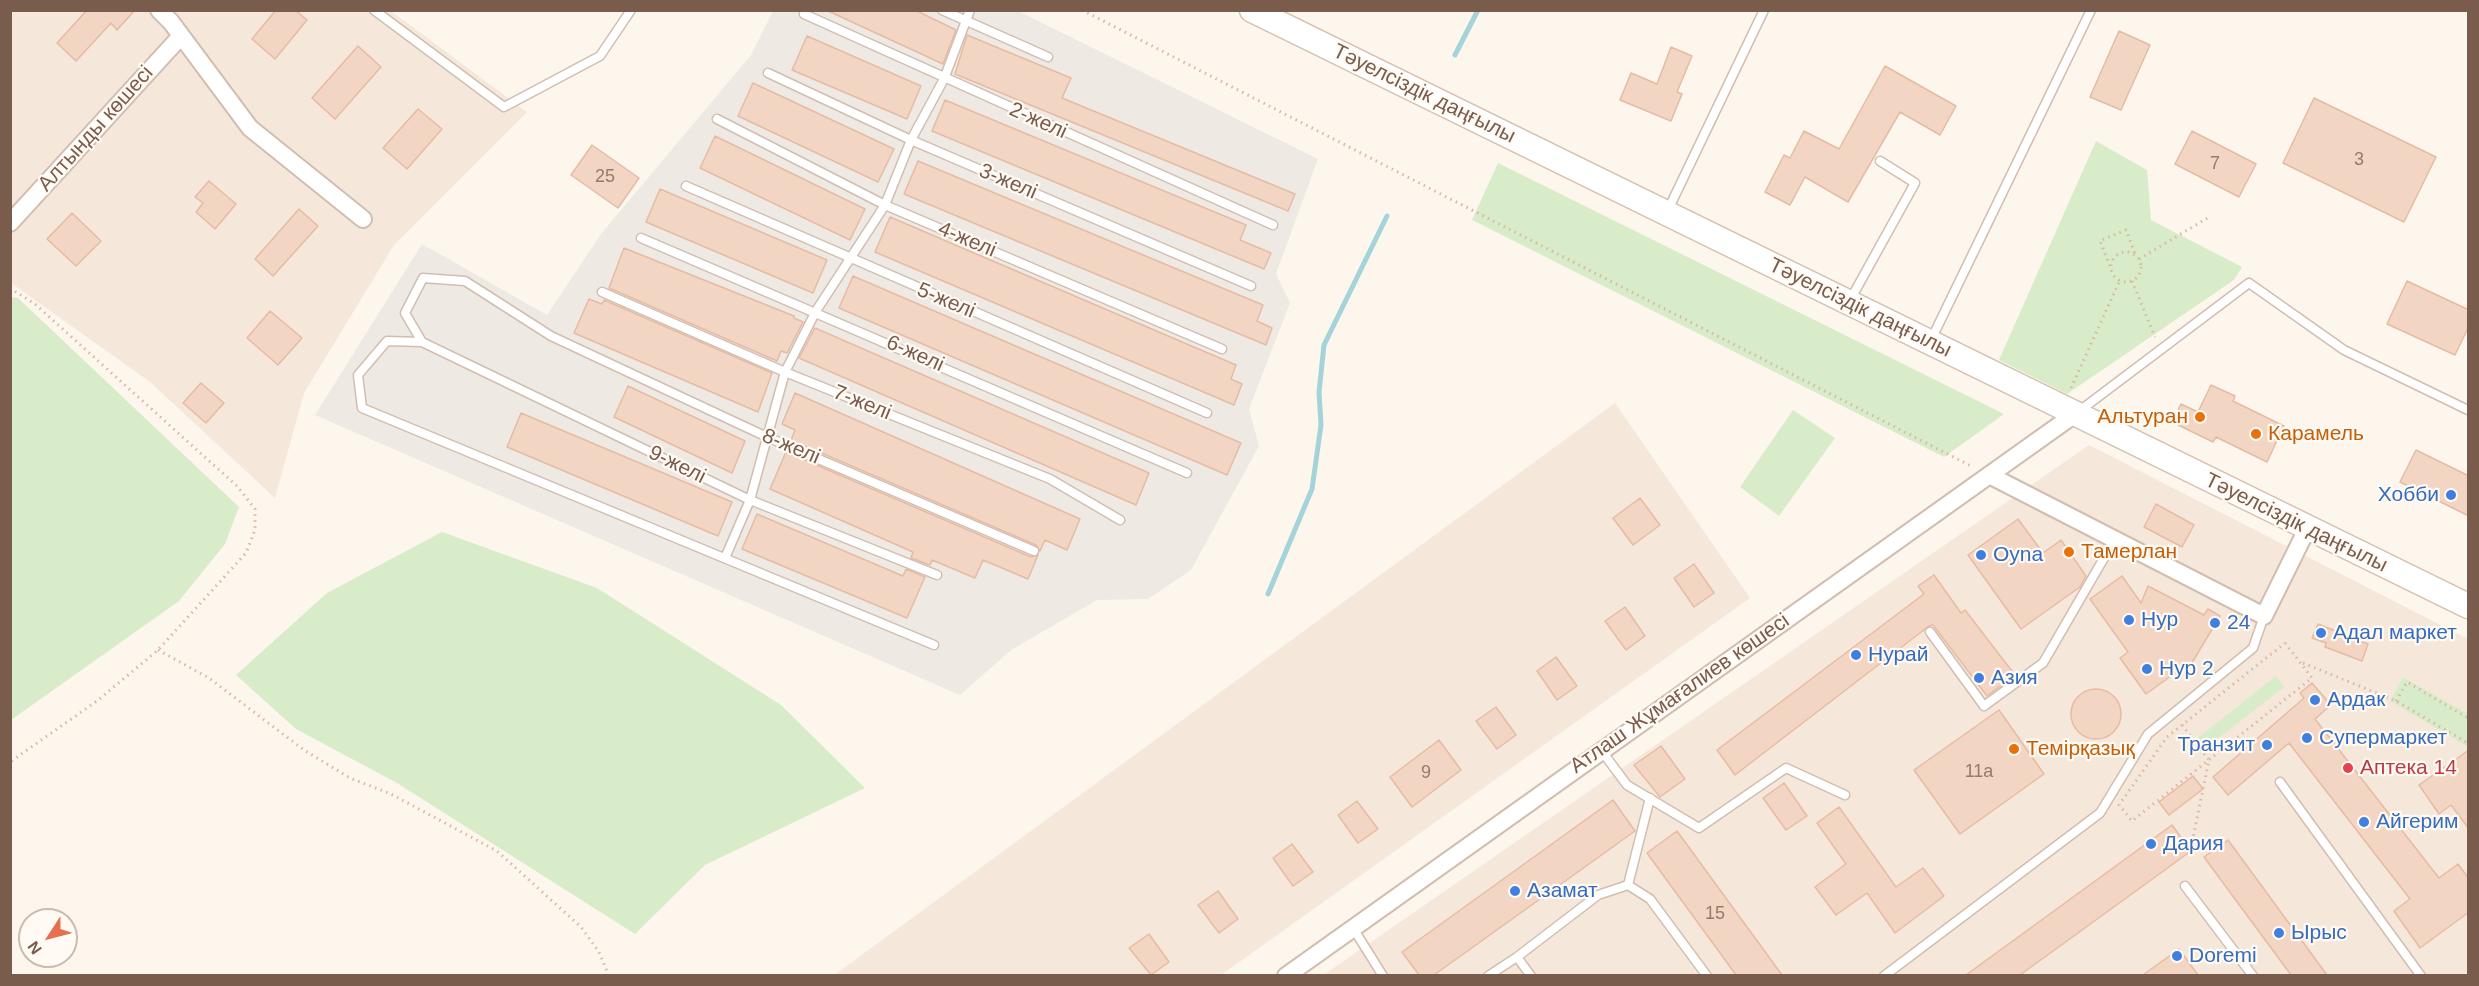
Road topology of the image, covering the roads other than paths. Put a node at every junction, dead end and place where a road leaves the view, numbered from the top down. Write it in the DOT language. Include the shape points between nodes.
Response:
graph roads {
  1 [pos="159,10"];
  2 [pos="374,10"];
  3 [pos="631,10"];
  4 [pos="942,10"];
  5 [pos="970,10"];
  6 [pos="1252,10"];
  7 [pos="1764,10"];
  8 [pos="2091,10"];
  9 [pos="804,14"];
  10 [pos="967,22"];
  11 [pos="181,36"];
  12 [pos="1048,57"];
  13 [pos="768,73"];
  14 [pos="944,79"];
  15 [pos="717,119"];
  16 [pos="911,140"];
  17 [pos="1880,161"];
  18 [pos="686,186"];
  19 [pos="885,205"];
  20 [pos="1667,213"];
  21 [pos="363,219"];
  22 [pos="10,223"];
  23 [pos="1273,225"];
  24 [pos="641,238"];
  25 [pos="851,260"];
  26 [pos="1251,286"];
  27 [pos="602,292"];
  28 [pos="1849,303"];
  29 [pos="816,311"];
  30 [pos="422,342"];
  31 [pos="1930,342"];
  32 [pos="1222,349"];
  33 [pos="785,372"];
  34 [pos="2469,410"];
  35 [pos="2069,411"];
  36 [pos="1207,413"];
  37 [pos="767,438"];
  38 [pos="1187,473"];
  39 [pos="1989,475"];
  40 [pos="750,500"];
  41 [pos="1120,520"];
  42 [pos="2307,529"];
  43 [pos="2115,539"];
  44 [pos="1034,551"];
  45 [pos="724,558"];
  46 [pos="938,575"];
  47 [pos="2469,606"];
  48 [pos="2264,616"];
  49 [pos="1930,632"];
  50 [pos="934,645"];
  51 [pos="1601,750"];
  52 [pos="2280,782"];
  53 [pos="1845,795"];
  54 [pos="1650,798"];
  55 [pos="1628,885"];
  56 [pos="2185,886"];
  57 [pos="1353,928"];
  58 [pos="1517,957"];
  59 [pos="1286,975"];
  60 [pos="1383,975"];
  61 [pos="1488,975"];
  62 [pos="1531,975"];
  63 [pos="1707,975"];
  64 [pos="1884,975"];
  65 [pos="2253,975"];
  66 [pos="2421,975"];
  1 -- 11 [label="street"];
  2 -- 3 [label="lane" via="504,107 600,56"];
  4 -- 10 [label="lane"];
  5 -- 10 [label="lane"];
  6 -- 20 [label="street, Тәуелсіздік даңғылы"];
  7 -- 20 [label="lane"];
  8 -- 31 [label="lane"];
  9 -- 14 [label="lane, 2-желі"];
  10 -- 12 [label="lane"];
  10 -- 14 [label="lane"];
  11 -- 21 [label="street" via="250,128"];
  11 -- 22 [label="street, Алтынды көшесі"];
  13 -- 16 [label="lane, 3-желі"];
  14 -- 16 [label="lane"];
  14 -- 23 [label="lane, 2-желі"];
  15 -- 19 [label="lane, 4-желі"];
  16 -- 19 [label="lane"];
  16 -- 26 [label="lane, 3-желі"];
  17 -- 28 [label="lane" via="1915,183"];
  18 -- 25 [label="lane, 5-желі"];
  19 -- 25 [label="lane"];
  19 -- 32 [label="lane, 4-желі"];
  20 -- 28 [label="street, Тәуелсіздік даңғылы"];
  24 -- 29 [label="lane, 6-желі"];
  25 -- 29 [label="lane"];
  25 -- 36 [label="lane, 5-желі"];
  27 -- 33 [label="lane, 7-желі"];
  28 -- 31 [label="street, Тәуелсіздік даңғылы"];
  29 -- 33 [label="lane"];
  29 -- 38 [label="lane, 6-желі"];
  30 -- 37 [label="lane, 8-желі" via="405,313 423,278 465,281 551,336"];
  30 -- 40 [label="lane, 9-желі"];
  30 -- 45 [label="lane" via="387,341 358,375 362,408"];
  31 -- 35 [label="street, Тәуелсіздік даңғылы"];
  33 -- 37 [label="lane"];
  33 -- 41 [label="lane, 7-желі" via="1050,479"];
  34 -- 35 [label="lane" via="2344,350 2249,283"];
  35 -- 39 [label="street, Атлаш Жұмағалиев көшесі"];
  35 -- 42 [label="street, Тәуелсіздік даңғылы"];
  37 -- 40 [label="lane"];
  37 -- 44 [label="lane, 8-желі"];
  39 -- 43 [label="street"];
  39 -- 51 [label="street, Атлаш Жұмағалиев көшесі"];
  40 -- 45 [label="lane"];
  40 -- 46 [label="lane, 9-желі"];
  42 -- 47 [label="street, Тәуелсіздік даңғылы"];
  42 -- 48 [label="street"];
  43 -- 48 [label="street"];
  43 -- 49 [label="lane" via="2043,663 1984,706"];
  45 -- 50 [label="lane"];
  48 -- 64 [label="lane" via="2253,648 2148,734 2100,813"];
  51 -- 54 [label="lane" via="1627,785"];
  51 -- 57 [label="street, Атлаш Жұмағалиев көшесі"];
  52 -- 66 [label="lane"];
  53 -- 54 [label="lane" via="1786,768 1699,828"];
  54 -- 55 [label="lane"];
  55 -- 58 [label="lane" via="1598,895"];
  55 -- 63 [label="lane" via="1650,899"];
  56 -- 65 [label="lane"];
  57 -- 59 [label="street, Атлаш Жұмағалиев көшесі"];
  57 -- 60 [label="lane"];
  58 -- 61 [label="lane"];
  58 -- 62 [label="lane"];
}
